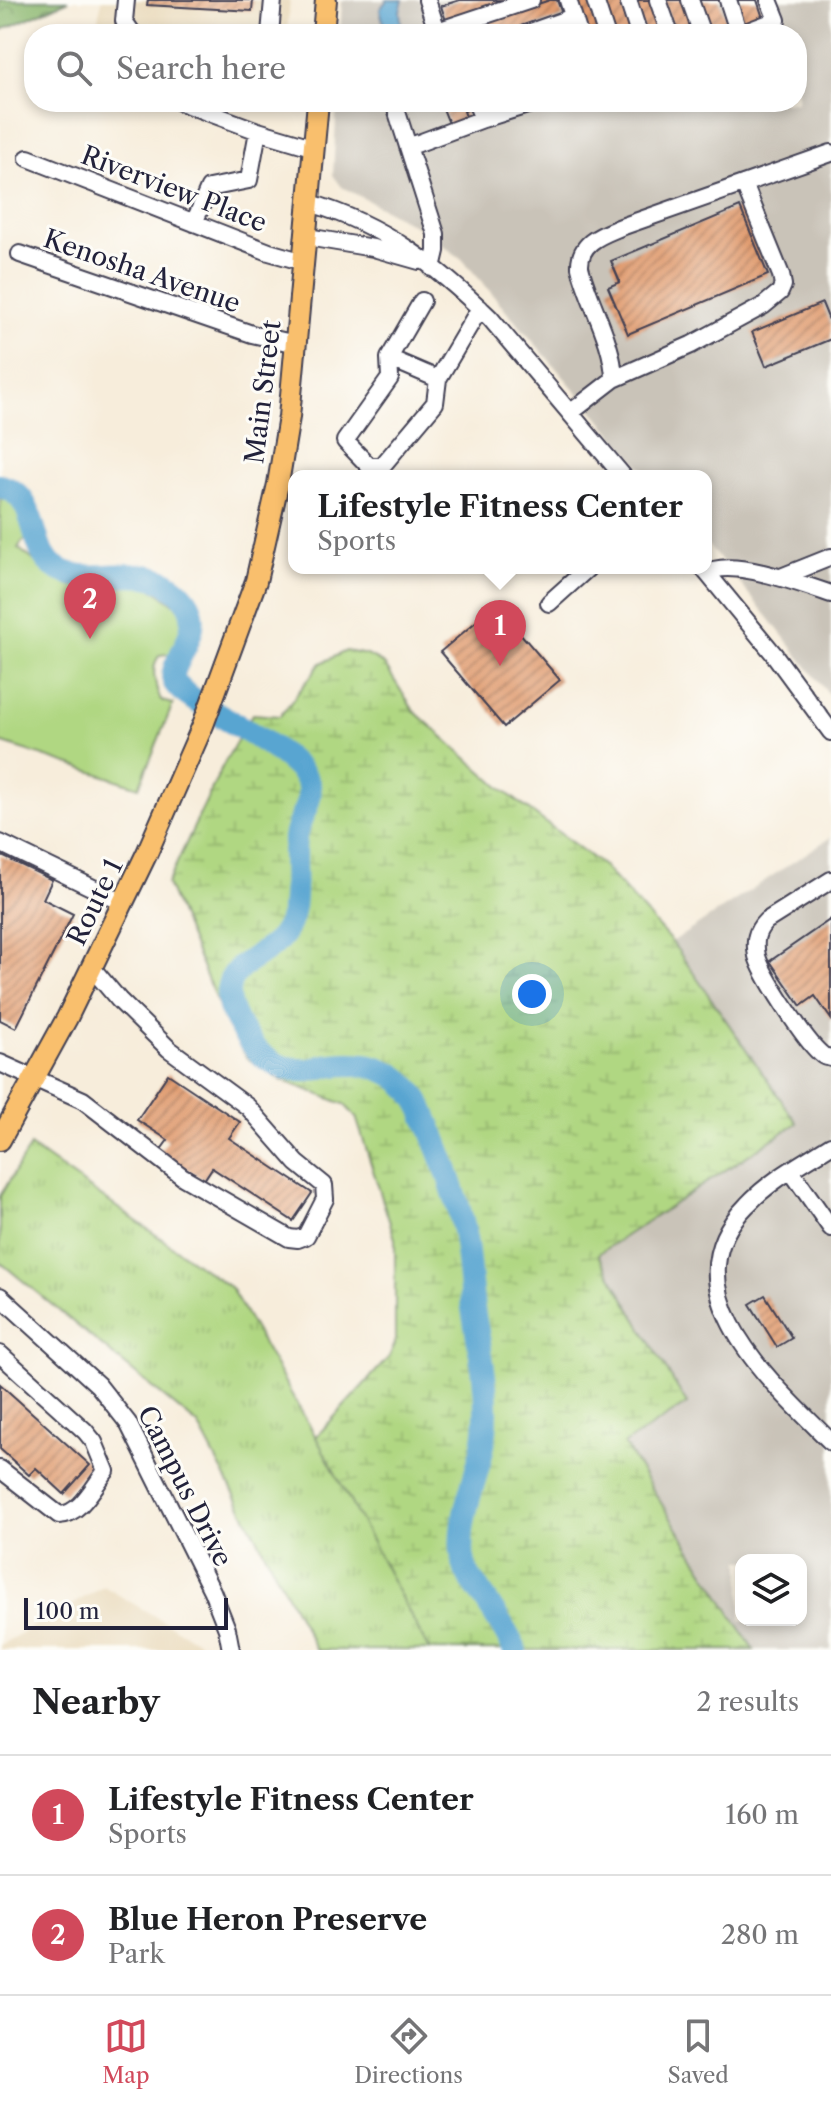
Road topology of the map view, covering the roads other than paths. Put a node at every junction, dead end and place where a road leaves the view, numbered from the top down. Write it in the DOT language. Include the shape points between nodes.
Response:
graph roads {
  1 [pos="126,0"];
  2 [pos="273,0"];
  3 [pos="326,0"];
  4 [pos="427,0"];
  5 [pos="531,0"];
  6 [pos="568,0"];
  7 [pos="595,0"];
  8 [pos="628,0"];
  9 [pos="658,0"];
  10 [pos="690,0"];
  11 [pos="728,0"];
  12 [pos="769,0"];
  13 [pos="573,17"];
  14 [pos="126,24"];
  15 [pos="271,24"];
  16 [pos="324,24"];
  17 [pos="434,24"];
  18 [pos="460,24"];
  19 [pos="553,24"];
  20 [pos="575,24"];
  21 [pos="603,24"];
  22 [pos="636,24"];
  23 [pos="666,24"];
  24 [pos="698,24"];
  25 [pos="736,24"];
  26 [pos="766,24"];
  27 [pos="207,112"];
  28 [pos="317,112"];
  29 [pos="397,112"];
  30 [pos="480,112"];
  31 [pos="505,112"];
  32 [pos="483,119"];
  33 [pos="258,131"];
  34 [pos="408,147"];
  35 [pos="315,148"];
  36 [pos="831,153"];
  37 [pos="28,158"];
  38 [pos="744,184"];
  39 [pos="310,203"];
  40 [pos="194,223"];
  41 [pos="307,237"];
  42 [pos="20,254"];
  43 [pos="304,262"];
  44 [pos="432,268"];
  45 [pos="422,301"];
  46 [pos="480,308"];
  47 [pos="296,344"];
  48 [pos="389,358"];
  49 [pos="438,379"];
  50 [pos="614,379"];
  51 [pos="570,413"];
  52 [pos="618,470"];
  53 [pos="831,557"];
  54 [pos="712,569"];
  55 [pos="581,574"];
  56 [pos="707,574"];
  57 [pos="781,577"];
  58 [pos="831,594"];
  59 [pos="549,603"];
  60 [pos="220,680"];
  61 [pos="830,728"];
  62 [pos="0,843"];
  63 [pos="831,880"];
  64 [pos="124,903"];
  65 [pos="92,968"];
  66 [pos="831,1058"];
  67 [pos="0,1063"];
  68 [pos="33,1080"];
  69 [pos="0,1140"];
  70 [pos="831,1145"];
  71 [pos="791,1171"];
  72 [pos="831,1228"];
  73 [pos="0,1296"];
  74 [pos="0,1354"];
  75 [pos="831,1442"];
  76 [pos="0,1469"];
  77 [pos="231,1650"];
  1 -- 14 [label="street"];
  2 -- 15 [label="street"];
  3 -- 16 [label="main road"];
  4 -- 17 [label="street"];
  5 -- 18 [label="street"];
  6 -- 13 [label="street"];
  7 -- 21 [label="street"];
  8 -- 22 [label="street"];
  9 -- 23 [label="street"];
  10 -- 24 [label="street"];
  11 -- 25 [label="street"];
  12 -- 26 [label="street" via="777,20"];
  13 -- 19 [label="street"];
  13 -- 20 [label="street"];
  27 -- 33 [label="street"];
  28 -- 35 [label="main road, Main Street"];
  29 -- 34 [label="street"];
  30 -- 32 [label="street"];
  31 -- 32 [label="street"];
  32 -- 34 [label="street"];
  33 -- 35 [label="street"];
  33 -- 40 [label="street" via="249,180 209,188"];
  34 -- 44 [label="street" via="436,234"];
  35 -- 39 [label="main road, Main Street"];
  36 -- 38 [label="street"];
  37 -- 40 [label="street, Riverview Place"];
  38 -- 50 [label="street" via="781,275 780,292 691,345"];
  38 -- 50 [label="street" via="612,231 586,247 580,267"];
  39 -- 41 [label="main road, Main Street"];
  39 -- 44 [label="street" via="373,226"];
  40 -- 43 [label="street, Riverview Place"];
  41 -- 43 [label="main road, Main Street"];
  41 -- 44 [label="street" via="396,253"];
  42 -- 47 [label="street, Kenosha Avenue" via="252,334"];
  43 -- 47 [label="main road, Main Street"];
  44 -- 46 [label="street"];
  45 -- 48 [label="street"];
  46 -- 49 [label="street"];
  46 -- 51 [label="street"];
  47 -- 60 [label="main road, Main Street" via="264,550"];
  48 -- 49 [label="street"];
  48 -- 49 [label="street" via="390,378 345,441 369,466 382,466 435,403"];
  50 -- 51 [label="street"];
  51 -- 52 [label="street"];
  53 -- 57 [label="street"];
  54 -- 57 [label="street"];
  55 -- 59 [label="street"];
  56 -- 61 [label="street"];
  57 -- 58 [label="street"];
  60 -- 64 [label="main road, Route 1"];
  62 -- 64 [label="street"];
  63 -- 66 [label="street" via="766,921 755,939 768,979 817,1051"];
  64 -- 65 [label="main road, Route 1"];
  65 -- 68 [label="main road, Route 1"];
  65 -- 68 [label="street" via="169,1049 248,1107 324,1185 325,1199 306,1236 289,1238 183,1177 83,1100"];
  67 -- 68 [label="street"];
  68 -- 69 [label="main road, Route 1"];
  70 -- 71 [label="street"];
  71 -- 72 [label="street"];
  71 -- 75 [label="street" via="763,1189 731,1224 717,1254 717,1290 755,1362"];
  73 -- 77 [label="street, Campus Drive" via="98,1385 128,1423 212,1591"];
  74 -- 76 [label="street" via="85,1431 106,1471 74,1512 59,1515"];
}
